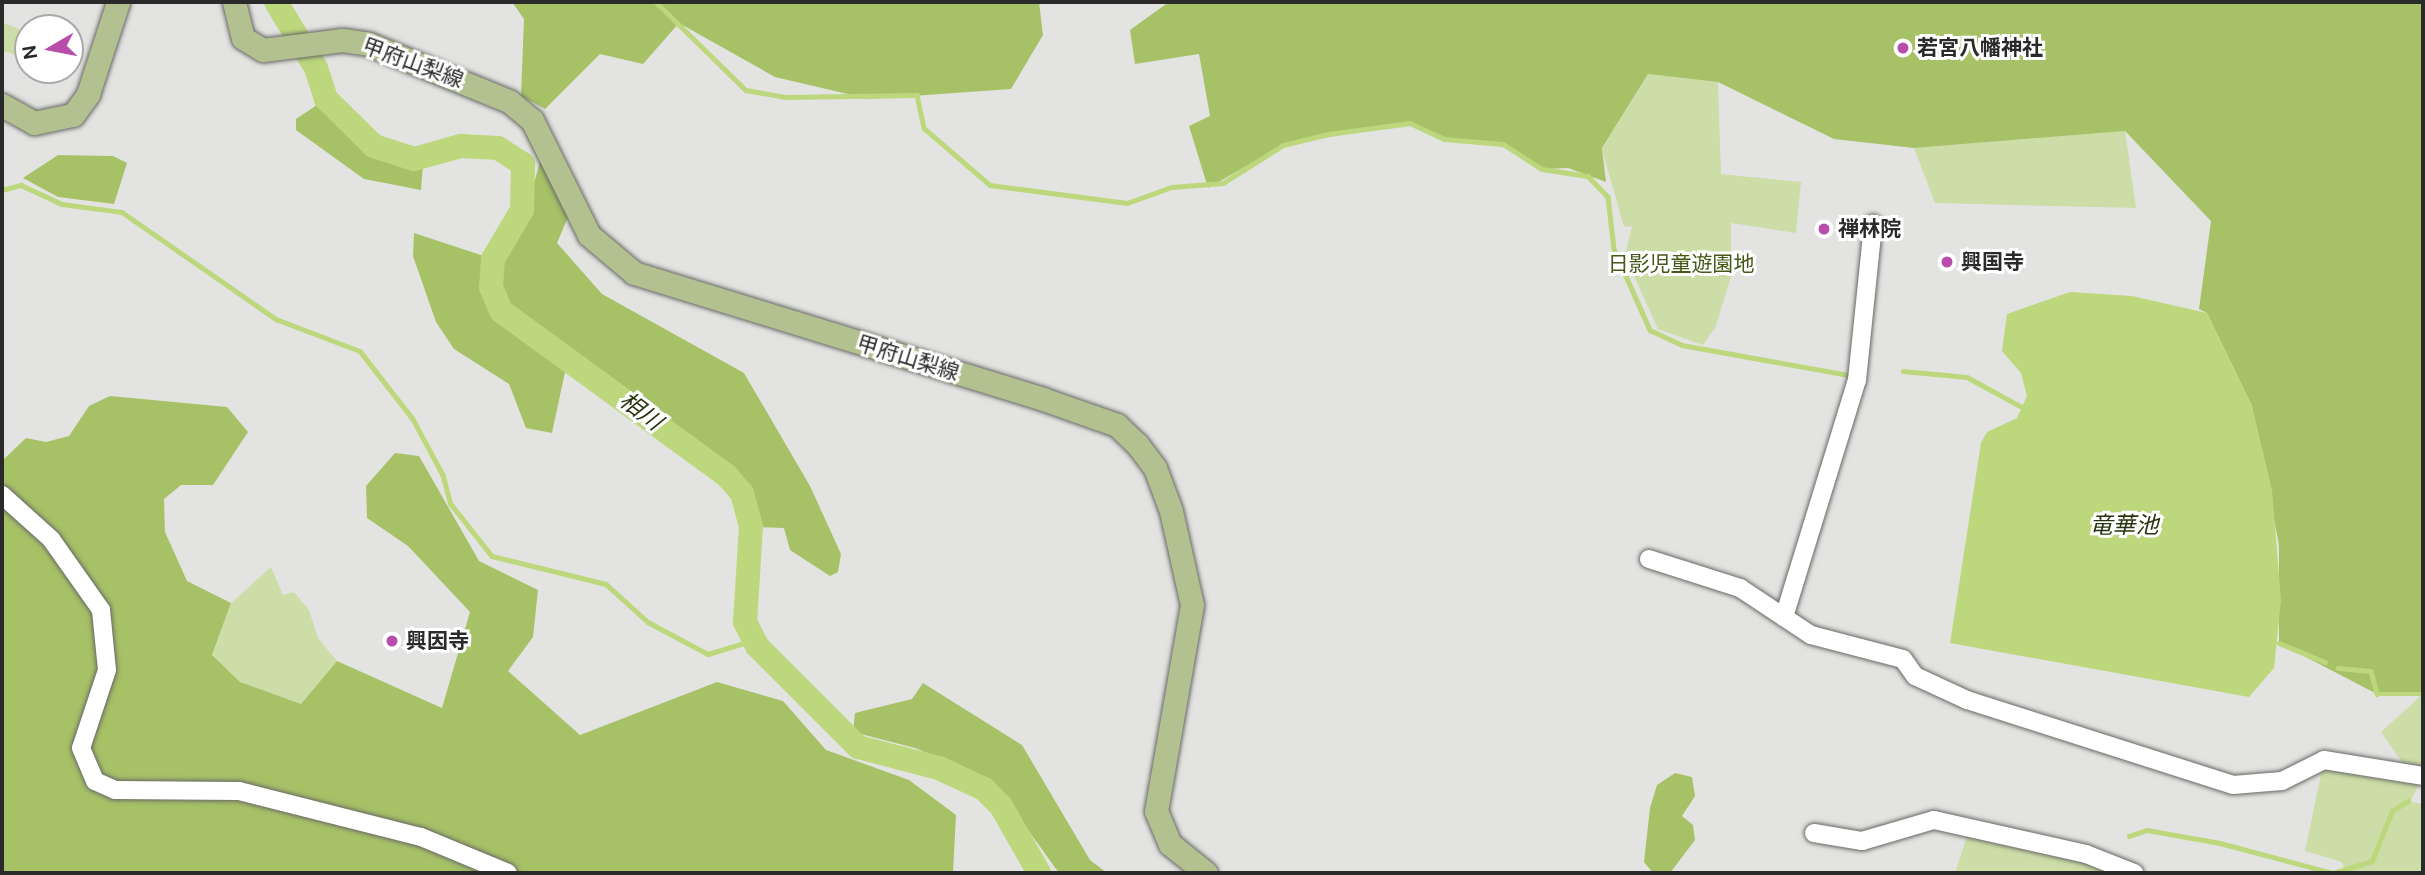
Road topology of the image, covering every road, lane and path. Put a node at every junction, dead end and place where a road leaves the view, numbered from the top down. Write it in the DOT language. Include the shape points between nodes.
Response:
graph roads {
  1 [pos="118,2"];
  2 [pos="234,2"];
  3 [pos="2,105"];
  4 [pos="1873,224"];
  5 [pos="2,495"];
  6 [pos="1649,559"];
  7 [pos="1784,617"];
  8 [pos="2423,776"];
  9 [pos="1814,833"];
  10 [pos="508,873"];
  11 [pos="1206,873"];
  12 [pos="2134,873"];
  1 -- 3 [label="main road" via="88,94 73,115 34,123"];
  2 -- 11 [label="main road, 甲府山梨線" via="243,38 263,50 369,44 509,101 532,120 589,235 634,273 1116,425 1155,468 1171,511 1192,605 1156,811 1170,844"];
  4 -- 7 [label="street" via="1857,380"];
  5 -- 10 [label="street" via="51,539 101,610 107,670 81,748 95,781 116,790 239,791 421,837"];
  6 -- 7 [label="street" via="1740,588"];
  7 -- 8 [label="street" via="1811,635 1903,659 1915,676 1967,700 2233,785 2282,781 2323,760"];
  9 -- 12 [label="street" via="1863,841 1934,820 2086,854"];
}
